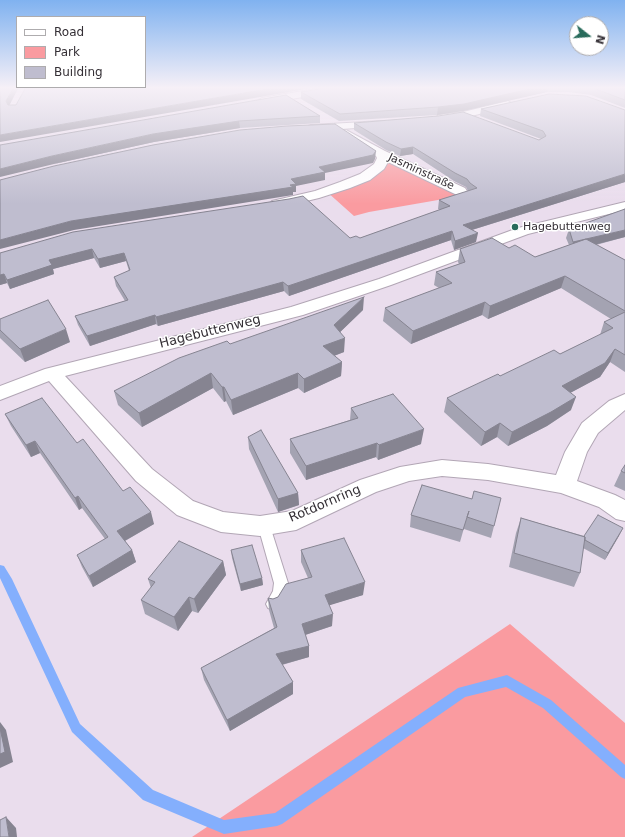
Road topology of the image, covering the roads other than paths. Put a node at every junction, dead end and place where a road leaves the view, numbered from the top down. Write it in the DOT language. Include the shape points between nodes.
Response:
graph roads {
  1 [pos="348,126"];
  2 [pos="337,127"];
  3 [pos="301,128"];
  4 [pos="381,160"];
  5 [pos="460,191"];
  6 [pos="262,206"];
  7 [pos="625,206"];
  8 [pos="52,374"];
  9 [pos="0,393"];
  10 [pos="625,401"];
  11 [pos="564,485"];
  12 [pos="625,512"];
  13 [pos="264,526"];
  14 [pos="273,604"];
  1 -- 2 [label="street"];
  2 -- 3 [label="street"];
  2 -- 4 [label="street, Jasminstraße"];
  4 -- 5 [label="street, Jasminstraße"];
  4 -- 6 [label="street" via="365,177 319,194"];
  7 -- 8 [label="street, Hagebuttenweg" via="523,231 297,311"];
  8 -- 9 [label="street, Hagebuttenweg"];
  8 -- 13 [label="street, Rotdornring" via="144,475 185,508 221,522"];
  10 -- 11 [label="street" via="590,428 576,452"];
  11 -- 12 [label="street, Rotdornring" via="607,501"];
  11 -- 13 [label="street, Rotdornring" via="488,472 442,468 408,473 368,486 296,520"];
  13 -- 14 [label="lane" via="281,583 280,592"];
}
